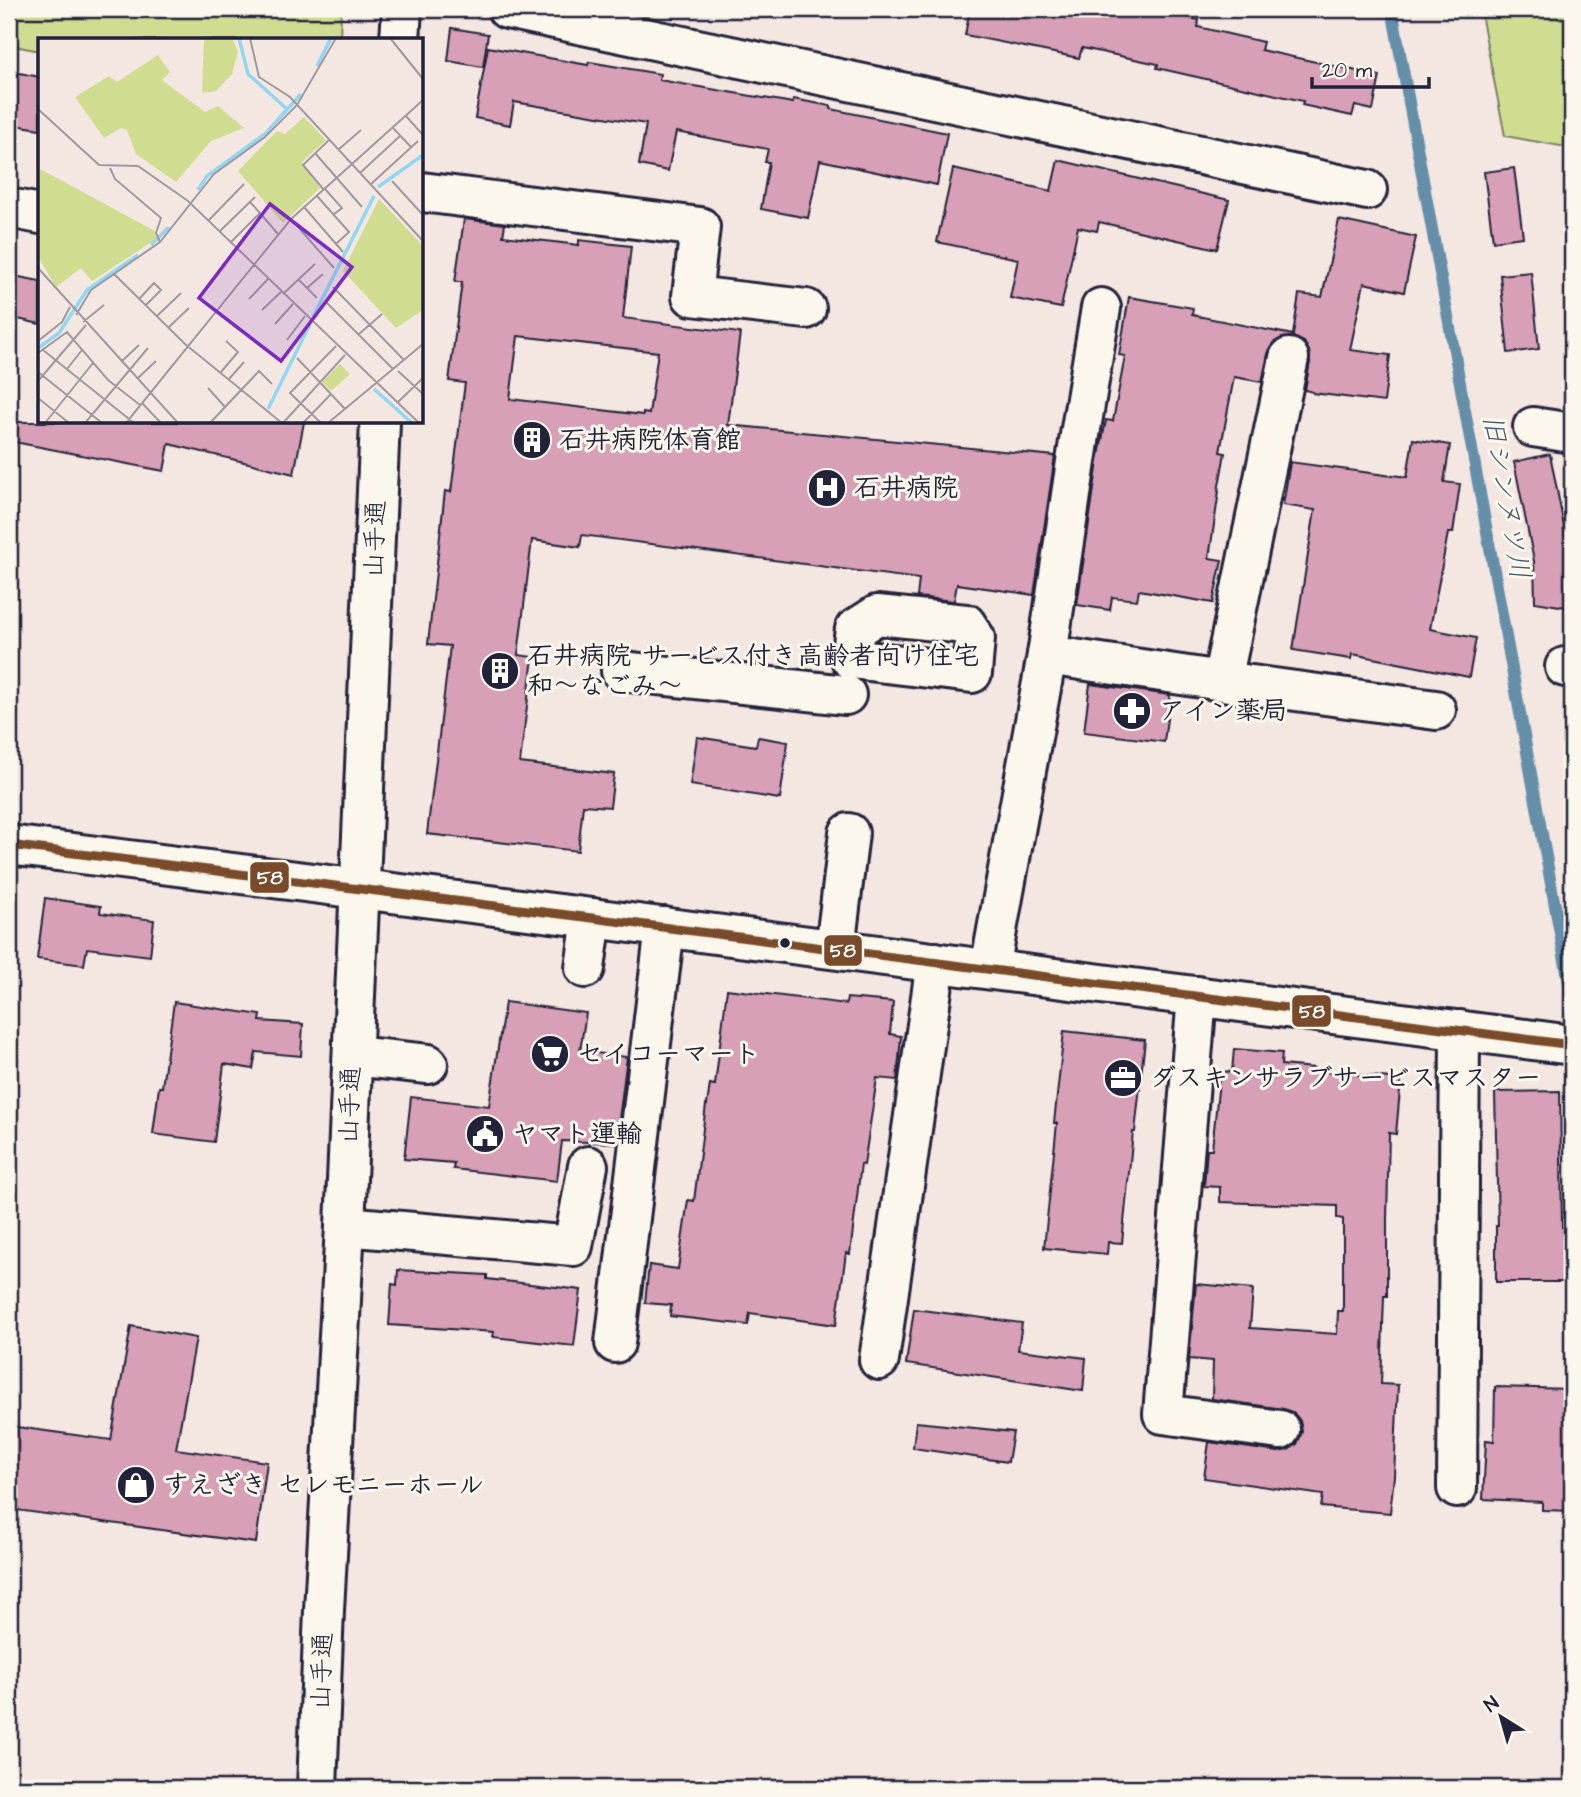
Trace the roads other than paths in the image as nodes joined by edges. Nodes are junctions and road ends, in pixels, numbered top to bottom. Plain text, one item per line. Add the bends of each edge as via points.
1 (402, 9) edge
2 (507, 9) edge
3 (400, 38) edge
4 (1367, 190) dead end
5 (424, 192) edge
6 (9, 208) edge
7 (38, 215) edge
8 (1101, 308) dead end
9 (806, 309) dead end
10 (1289, 358) dead end
11 (380, 424) edge
12 (1533, 427) dead end
13 (1572, 433) edge
14 (1047, 655) junction
15 (621, 671) dead end
16 (972, 673) dead end
17 (1222, 681) junction
18 (1436, 710) dead end
19 (849, 833) dead end
20 (9, 845) edge
21 (360, 889) junction
22 (592, 918) junction
23 (665, 928) junction
24 (835, 949) junction
25 (936, 962) junction
26 (585, 968) dead end
27 (990, 969) junction
28 (1198, 996) junction
29 (1460, 1030) junction
30 (1572, 1045) edge
31 (353, 1056) junction
32 (428, 1064) dead end
33 (587, 1166) dead end
34 (345, 1226) junction
35 (615, 1343) dead end
36 (880, 1360) dead end
37 (1280, 1430) dead end
38 (1457, 1488) dead end
39 (317, 1788) edge

1 - 3 street
2 - 4 street
5 - 9 street via 700,227 692,296
6 - 7 street
8 - 14 street
10 - 17 street
11 - 21 street, 山手通
12 - 13 street
14 - 17 street
14 - 27 street
15 - 16 street via 848,677 855,629 877,615 966,624 975,638
17 - 18 street
19 - 24 street
20 - 21 street
21 - 22 street
21 - 31 street, 山手通
22 - 23 street
22 - 26 street
23 - 24 street
23 - 35 street
24 - 25 street
25 - 27 street
25 - 36 street
27 - 28 street
28 - 29 street
28 - 37 street via 1163,1413
29 - 30 street
29 - 38 street
31 - 32 street
31 - 34 street, 山手通
33 - 34 street via 573,1246
34 - 39 street, 山手通

